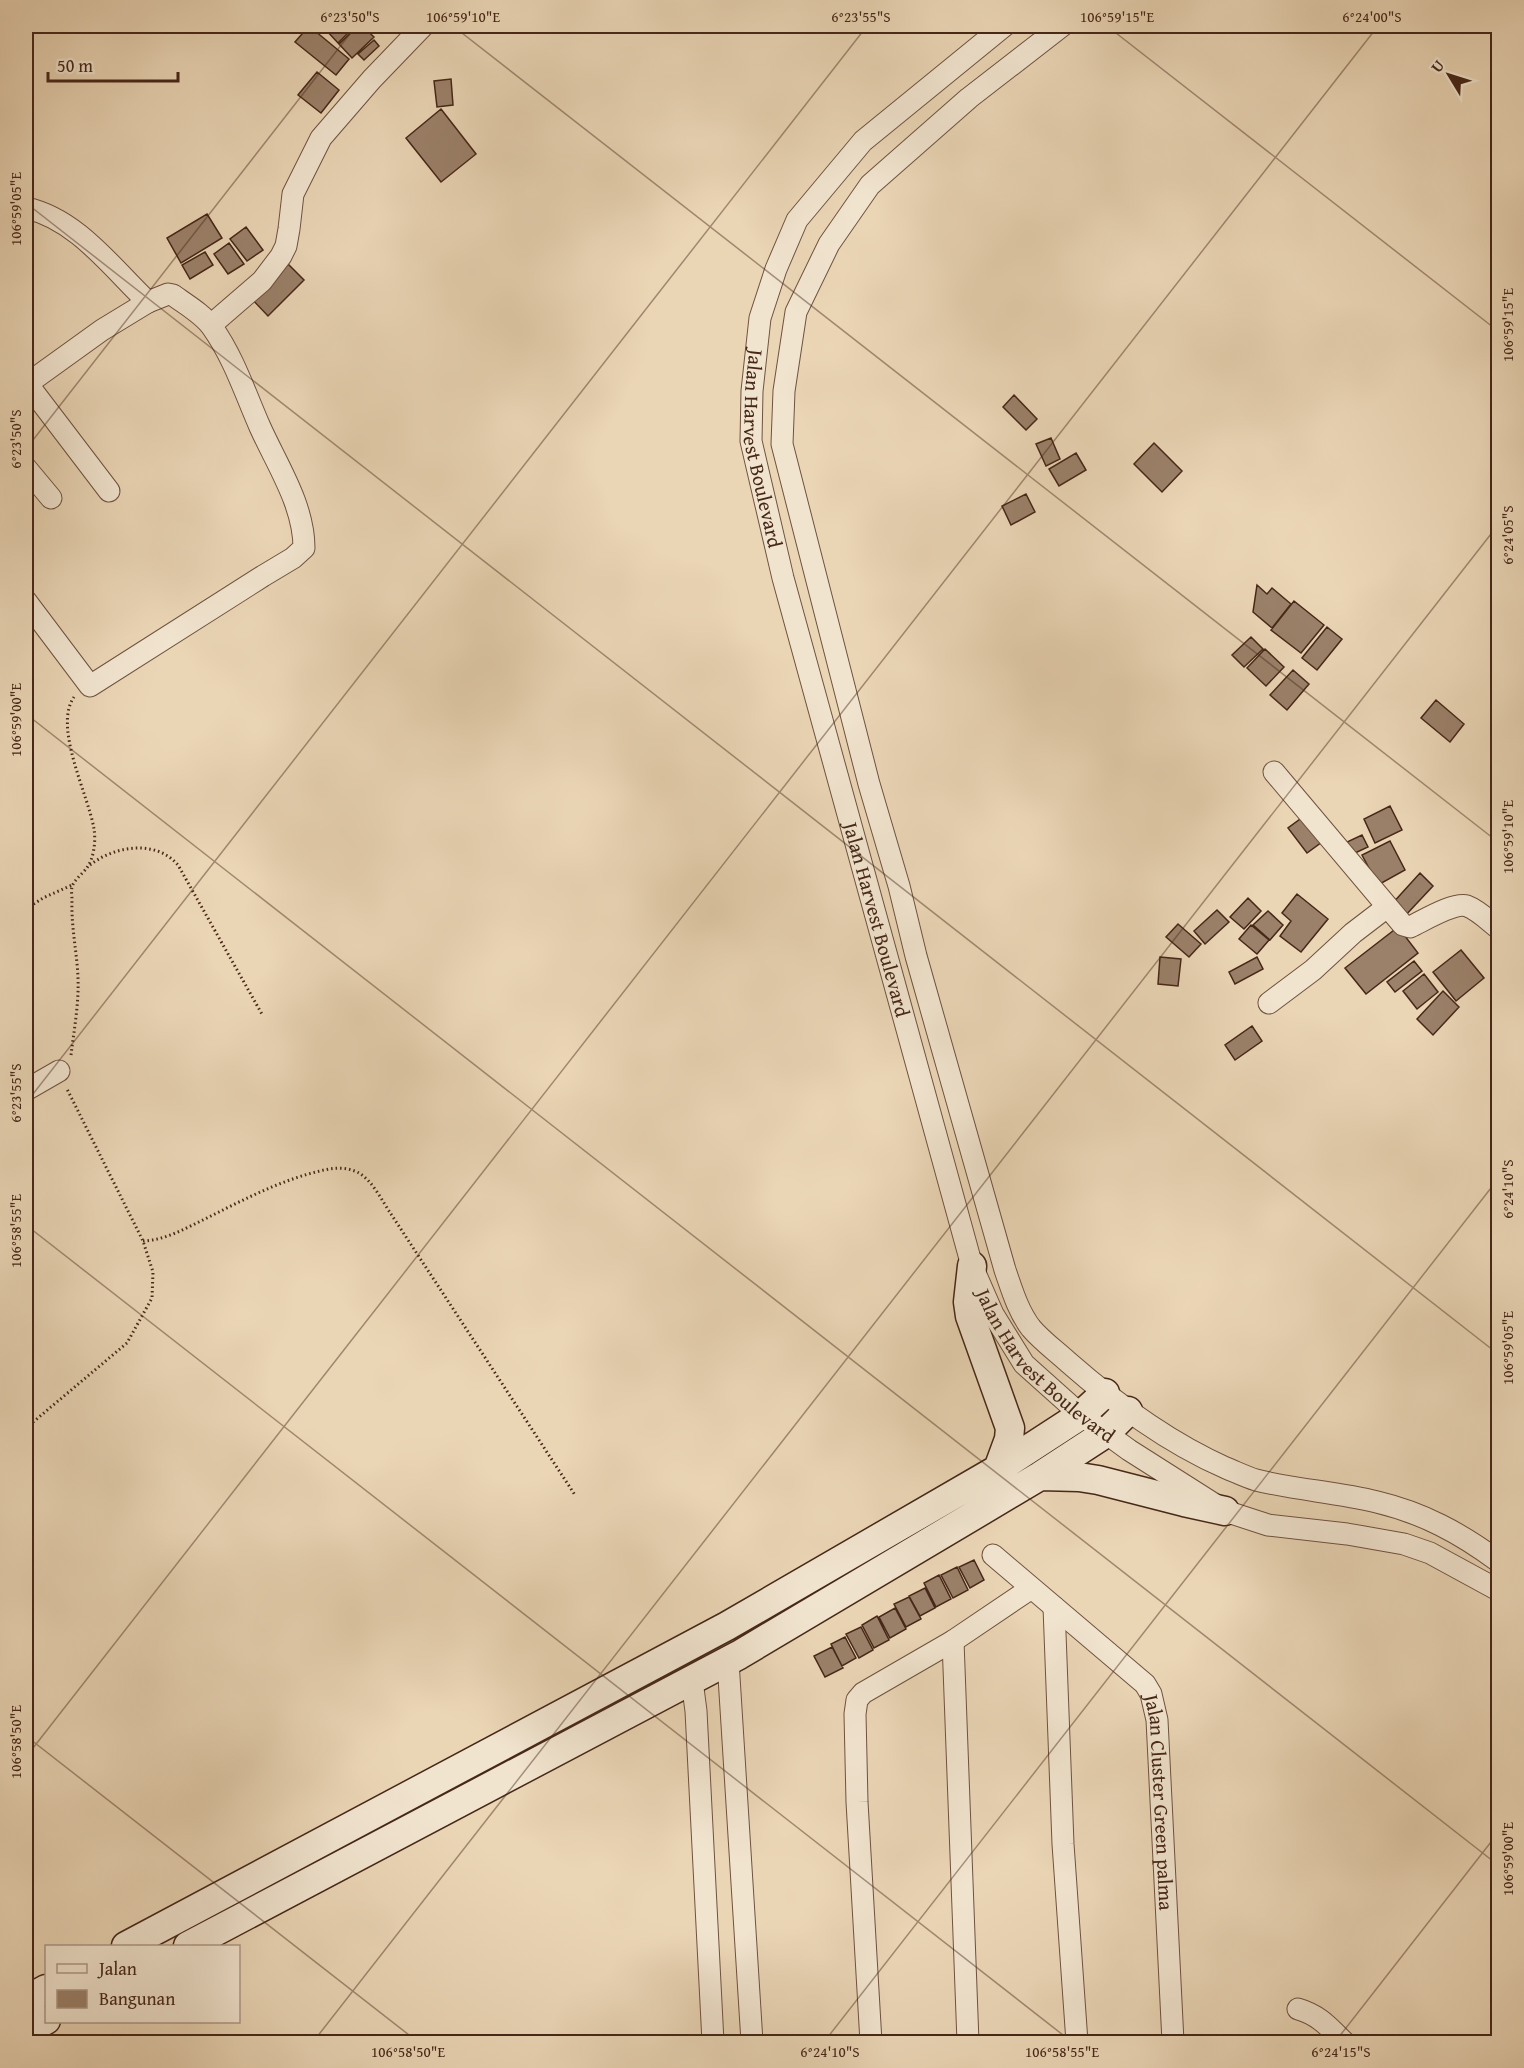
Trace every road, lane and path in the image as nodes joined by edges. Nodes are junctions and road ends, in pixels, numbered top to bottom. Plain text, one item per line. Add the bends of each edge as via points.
1 (423, 26) edge
2 (1004, 26) edge
3 (1062, 26) edge
4 (26, 208) edge
5 (148, 302) junction
6 (211, 325) junction
7 (26, 383) edge
8 (26, 468) edge
9 (110, 491) dead end
10 (51, 498) dead end
11 (26, 601) edge
12 (90, 686) junction
13 (1274, 772) dead end
14 (88, 866) junction
15 (72, 885) junction
16 (899, 886) junction
17 (870, 895) junction
18 (1387, 908) junction
19 (26, 909) edge
20 (1498, 927) edge
21 (1269, 1003) dead end
22 (263, 1016) dead end
23 (59, 1071) junction
24 (26, 1090) edge
25 (143, 1241) junction
26 (972, 1266) junction
27 (1105, 1393) junction
28 (1128, 1411) junction
29 (1081, 1415) junction
30 (26, 1428) edge
31 (1106, 1433) junction
32 (998, 1469) junction
33 (1040, 1476) junction
34 (575, 1495) dead end
35 (1225, 1511) junction
36 (993, 1556) dead end
37 (1498, 1561) edge
38 (1030, 1589) junction
39 (1498, 1590) edge
40 (1054, 1607) junction
41 (953, 1641) junction
42 (728, 1661) junction
43 (692, 1681) junction
44 (130, 1945) edge
45 (192, 1945) edge
46 (45, 1990) edge
47 (26, 2000) edge
48 (1298, 2009) dead end
49 (45, 2021) edge
50 (26, 2031) edge
51 (713, 2043) edge
52 (752, 2043) edge
53 (871, 2043) edge
54 (968, 2043) edge
55 (1077, 2043) edge
56 (1173, 2043) edge
57 (1344, 2043) edge

1 - 6 street via 321,138 293,194 286,246 262,281
2 - 17 street, Jalan Harvest Boulevard via 863,141 797,220 760,318 752,391 752,441 783,578
3 - 16 street, Jalan Harvest Boulevard via 969,98 870,185 829,244 796,312 784,391 782,444 868,784
4 - 5 street via 56,220 81,237
5 - 6 street via 172,295
5 - 7 street
6 - 12 street via 244,385 290,488 303,530 304,548
7 - 9 street
8 - 10 street
11 - 12 street
12 - 14 path via 72,698 67,722 94,832
13 - 18 street
14 - 15 path
14 - 22 path via 101,856 118,851 160,850 170,856
15 - 19 path
15 - 23 path via 77,1005 71,1057
16 - 17 street
16 - 27 street, Jalan Harvest Boulevard via 1005,1270 1020,1309 1043,1340
17 - 26 street, Jalan Harvest Boulevard
18 - 20 street via 1408,927 1462,906
18 - 21 street
23 - 24 street
23 - 25 path
25 - 30 path via 153,1272 152,1298 139,1324 127,1343
25 - 34 path via 164,1238 262,1190 301,1176 336,1168 358,1173 391,1214
26 - 29 street, Jalan Harvest Boulevard via 993,1314 1024,1364
26 - 32 street via 970,1316 1010,1428
27 - 28 street, Jalan Harvest Boulevard
27 - 29 street
28 - 31 street
28 - 37 street, Jalan Harvest Boulevard via 1184,1448 1253,1479 1400,1508 1446,1526
29 - 31 street, Jalan Harvest Boulevard
29 - 32 street
31 - 33 street
31 - 35 street, Jalan Harvest Boulevard
32 - 44 street via 727,1626
33 - 35 street via 1098,1480
33 - 42 street
35 - 39 street, Jalan Harvest Boulevard via 1268,1525 1404,1544 1430,1553
36 - 38 street, Jalan Cluster Green palma
38 - 40 street, Jalan Cluster Green palma
38 - 41 street
40 - 55 street via 1063,1844
40 - 56 street, Jalan Cluster Green palma via 1152,1694 1157,1720
41 - 53 street via 863,1693 855,1714
41 - 54 street
42 - 43 street
42 - 52 street
43 - 45 street
43 - 51 street
46 - 47 street
48 - 57 street via 1325,2022
49 - 50 street

